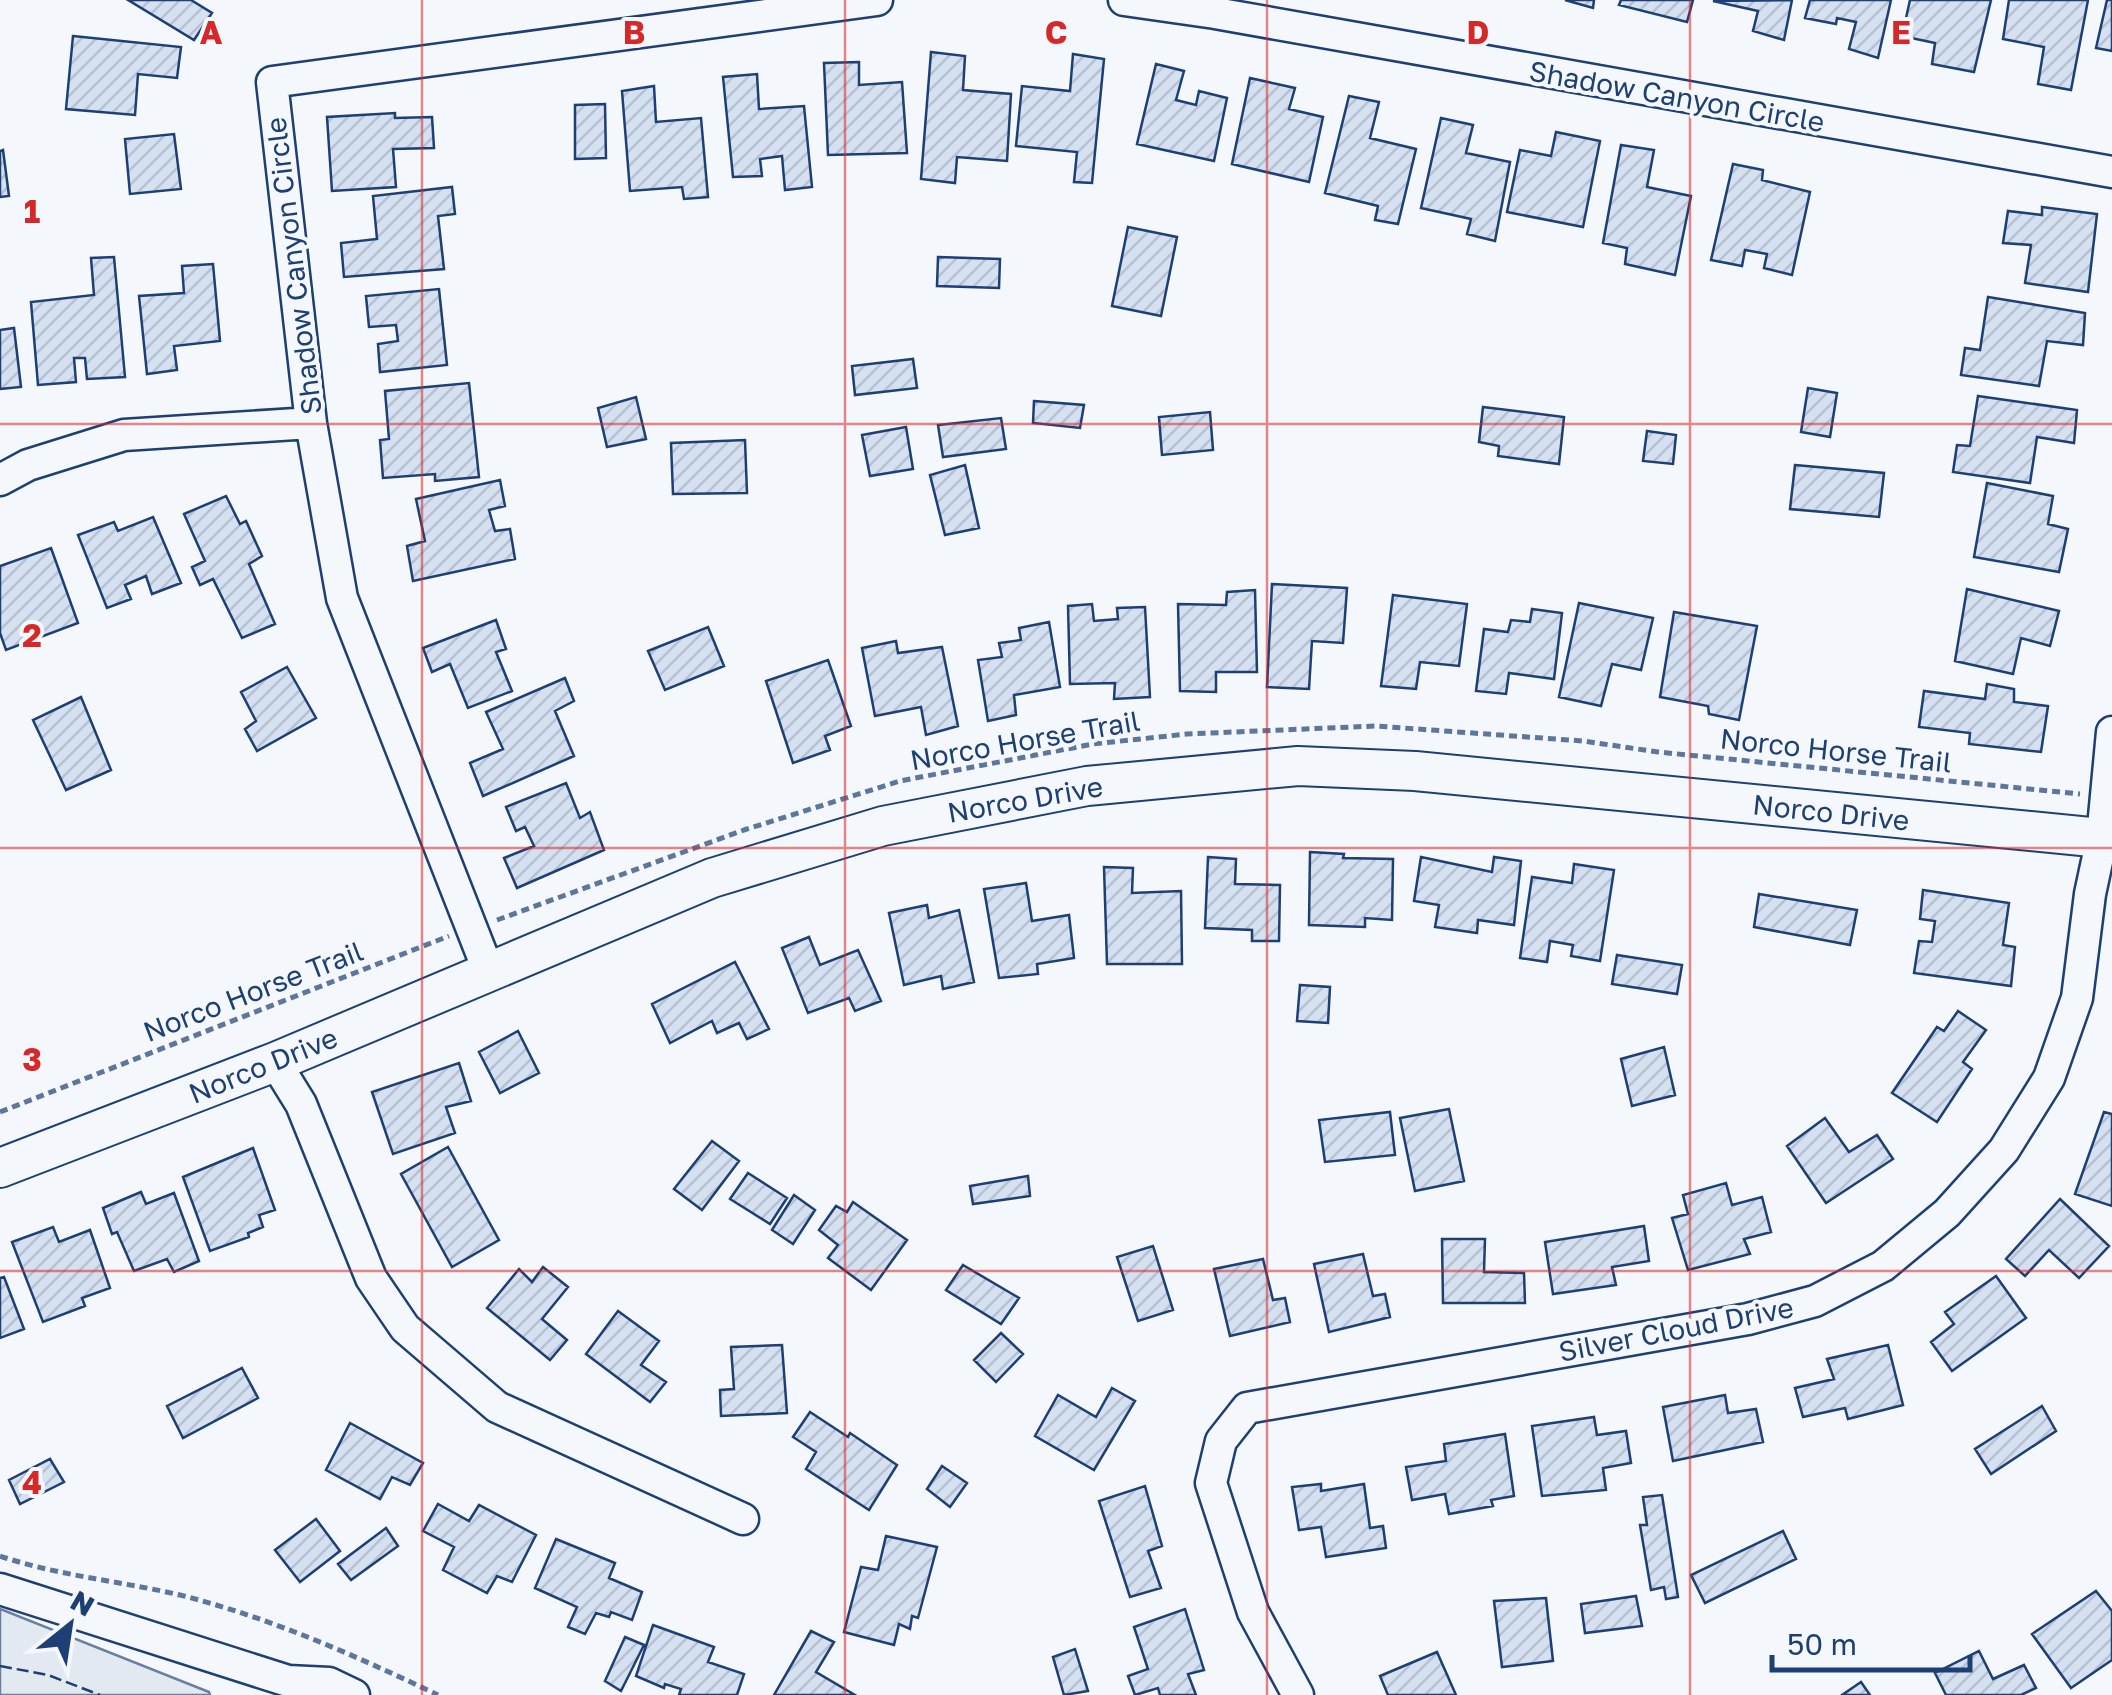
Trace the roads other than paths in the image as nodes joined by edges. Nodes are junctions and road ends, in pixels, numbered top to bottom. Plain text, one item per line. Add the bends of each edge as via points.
1 (877, 0) edge
2 (1124, 0) edge
3 (2112, 172) edge
4 (310, 423) junction
5 (0, 480) edge
6 (2112, 732) edge
7 (2107, 839) edge
8 (488, 970) junction
9 (275, 1062) junction
10 (0, 1168) edge
11 (743, 1519) dead end
12 (0, 1589) edge
13 (288, 1690) edge
14 (354, 1695) edge
15 (1298, 1695) edge

1 - 4 street, Shadow Canyon Circle via 272,82
2 - 3 street, Shadow Canyon Circle
4 - 5 street via 124,435
4 - 8 street, Shadow Canyon Circle via 342,598
6 - 7 street
7 - 8 main road, Norco Drive via 1434,773 1298,766 1087,786 883,826 712,878
7 - 15 street, Silver Cloud Drive via 2090,894 2077,998 2049,1078 2004,1150 1884,1266 1815,1301 1748,1319 1246,1408 1221,1441 1212,1483 1254,1612
8 - 9 main road, Norco Drive
9 - 10 main road, Norco Drive
9 - 11 street via 301,1104 371,1278 405,1328 497,1407
12 - 13 street
13 - 14 street via 329,1683

